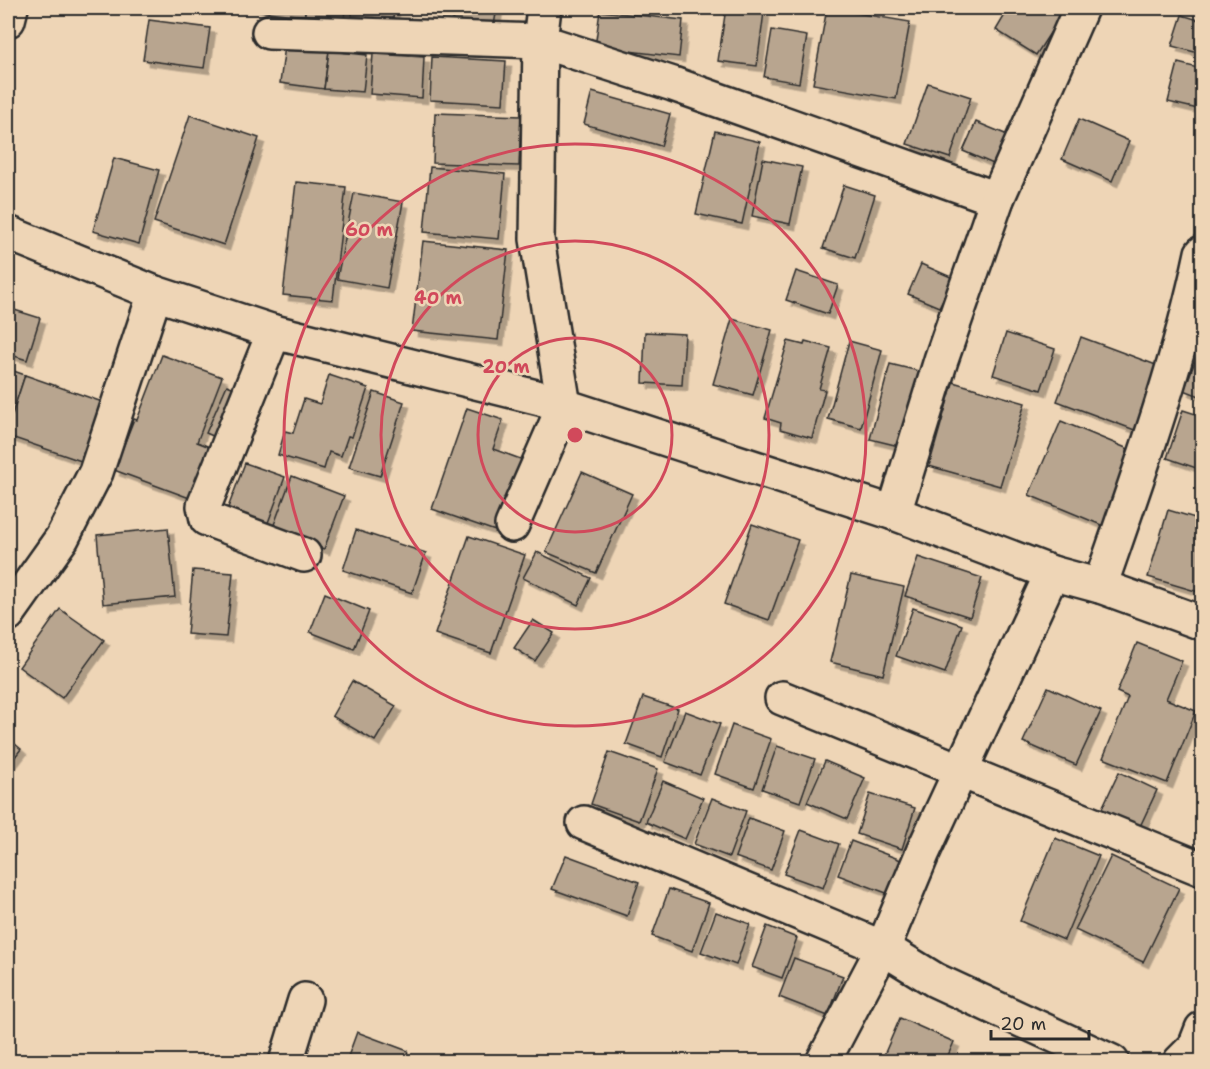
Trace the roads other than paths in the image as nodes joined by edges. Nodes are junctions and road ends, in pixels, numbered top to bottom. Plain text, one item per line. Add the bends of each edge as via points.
1 (11, 8) edge
2 (544, 8) edge
3 (1081, 8) edge
4 (8, 20) edge
5 (269, 32) dead end
6 (540, 41) junction
7 (997, 199) junction
8 (8, 233) edge
9 (1203, 253) edge
10 (155, 293) junction
11 (274, 332) junction
12 (564, 406) junction
13 (894, 513) junction
14 (512, 525) dead end
15 (304, 555) dead end
16 (1052, 573) junction
17 (1100, 586) junction
18 (8, 614) edge
19 (1203, 623) edge
20 (782, 698) dead end
21 (962, 769) junction
22 (584, 823) dead end
23 (1203, 869) edge
24 (883, 948) junction
25 (305, 1000) dead end
26 (1203, 1029) edge
27 (286, 1062) edge
28 (823, 1062) edge
29 (1112, 1062) edge
30 (1180, 1062) edge

1 - 4 street
2 - 6 street
3 - 7 street
5 - 6 street
6 - 7 street
6 - 12 street via 537,239
7 - 13 street via 941,360
8 - 10 street
9 - 17 street via 1165,397
10 - 11 street
10 - 18 street via 96,472 62,538
11 - 12 street
11 - 15 street via 204,513 207,519
12 - 13 street
12 - 14 street
13 - 16 street
16 - 17 street
16 - 21 street
17 - 19 street
20 - 21 street
21 - 23 street
21 - 24 street
22 - 24 street
24 - 28 street
24 - 29 street via 935,980
25 - 27 street
26 - 30 street via 1196,1047

